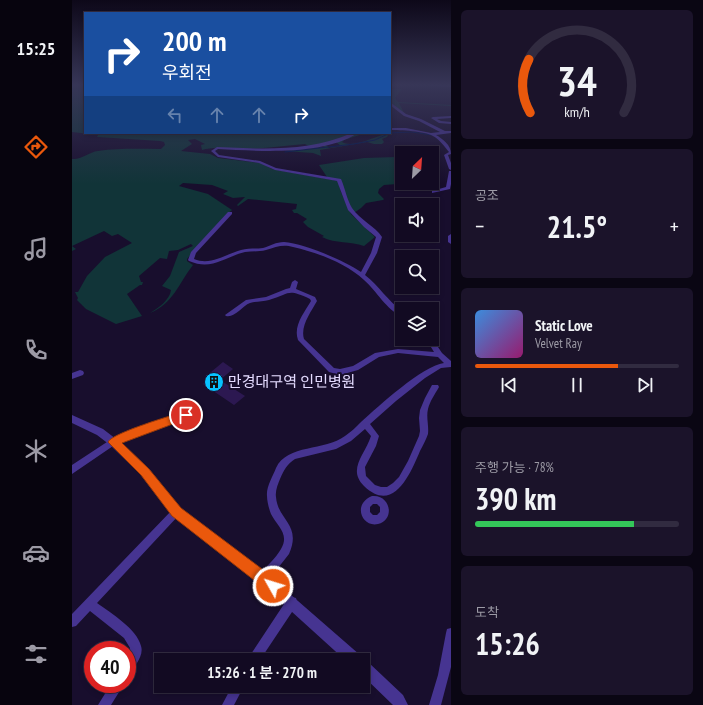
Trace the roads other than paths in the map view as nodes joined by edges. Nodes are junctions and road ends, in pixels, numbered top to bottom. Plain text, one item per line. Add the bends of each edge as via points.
1 (413, 118) edge
2 (433, 118) joint
3 (418, 120) junction
4 (451, 123) edge
5 (391, 129) edge
6 (443, 132) junction
7 (451, 132) edge
8 (353, 134) edge
9 (433, 134) junction
10 (451, 152) edge
11 (451, 169) edge
12 (451, 172) edge
13 (434, 192) dead end
14 (230, 213) dead end
15 (451, 236) edge
16 (451, 242) edge
17 (362, 276) junction
18 (295, 282) dead end
19 (293, 290) junction
20 (395, 309) edge
21 (228, 315) dead end
22 (434, 346) edge
23 (440, 355) junction
24 (450, 364) edge
25 (80, 373) dead end
26 (72, 376) edge
27 (435, 387) dead end
28 (186, 415) dead end
29 (72, 419) edge
30 (364, 424) junction
31 (113, 442) junction
32 (72, 470) edge
33 (379, 490) junction
34 (376, 501) dead end
35 (176, 512) junction
36 (263, 578) junction
37 (292, 602) junction
38 (90, 604) junction
39 (72, 622) edge
40 (451, 633) edge
41 (132, 641) edge
42 (258, 653) edge
43 (347, 653) edge
44 (370, 674) edge
45 (112, 693) edge
46 (234, 693) edge
47 (104, 705) edge
48 (228, 705) edge
49 (401, 705) edge
50 (435, 705) edge

1 - 3 street
2 - 3 street
2 - 4 street
3 - 6 street
5 - 9 street
6 - 7 street
6 - 9 street
8 - 17 street via 333,142 301,149 281,151 217,148 213,151 218,156 339,180 350,210 379,237 373,257
9 - 10 street
10 - 11 street via 446,155
12 - 13 street via 448,188
14 - 17 street via 193,253 191,260 208,263 243,251 286,244 331,257
15 - 16 street
17 - 20 street
18 - 19 street
19 - 21 street via 248,302
19 - 23 street via 313,298 314,302 302,325 299,334 301,340 332,370 340,372 355,368 377,355 390,352
22 - 23 street
23 - 24 street
24 - 30 street via 439,366 422,376
25 - 26 street
27 - 33 street via 424,411 424,431 412,462 397,486 390,491
28 - 31 street
29 - 31 street via 100,432
30 - 33 street via 374,436 372,446 361,467 362,478
30 - 36 street via 348,440 333,447 293,456 281,467 271,496 275,512 287,529 289,537 286,551
31 - 32 street
31 - 35 street via 145,472
33 - 34 street
35 - 36 street
35 - 38 street
36 - 37 street
37 - 42 street
37 - 43 street
38 - 39 street
38 - 41 street via 128,634
40 - 50 street via 444,675
44 - 49 street
45 - 47 street
46 - 48 street

